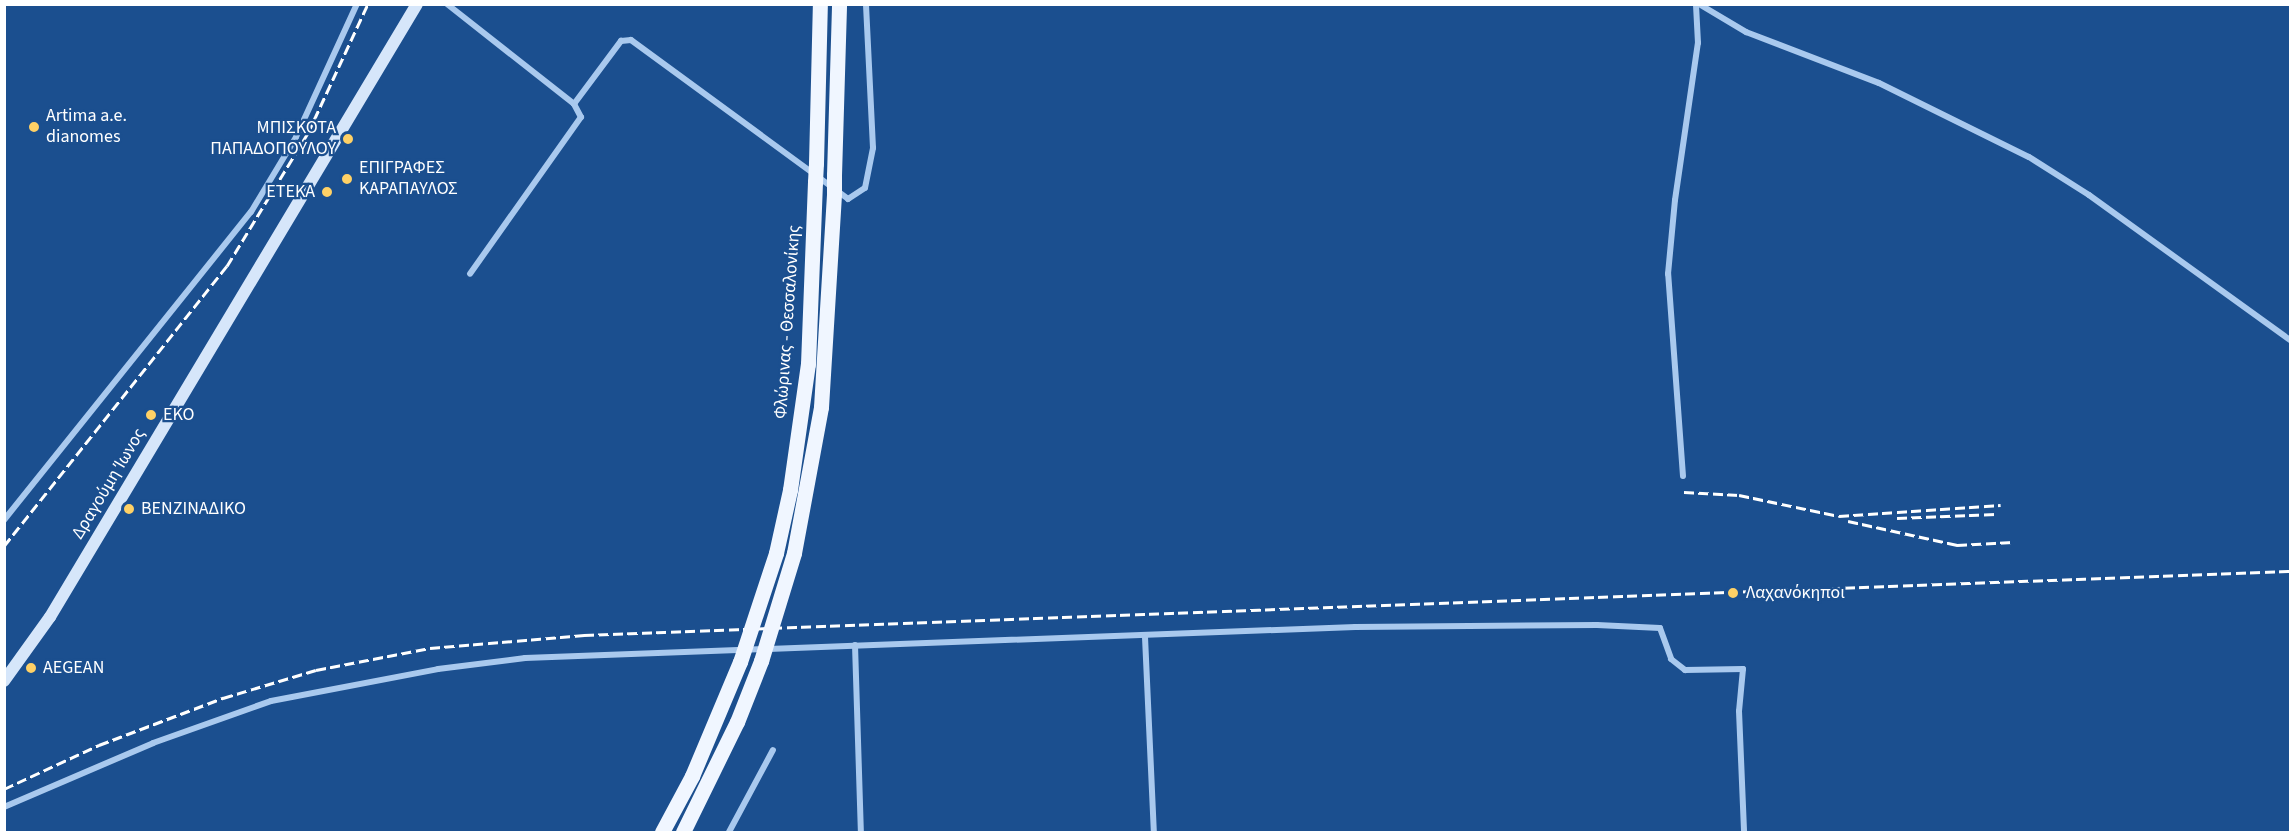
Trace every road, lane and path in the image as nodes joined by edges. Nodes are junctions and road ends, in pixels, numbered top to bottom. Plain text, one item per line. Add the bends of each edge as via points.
1 (357, 4) edge
2 (417, 4) edge
3 (447, 4) edge
4 (820, 4) edge
5 (839, 4) edge
6 (866, 4) edge
7 (1698, 4) edge
8 (574, 104) junction
9 (470, 274) dead end
10 (2290, 340) edge
11 (1683, 476) dead end
12 (4, 520) edge
13 (1145, 638) junction
14 (855, 645) junction
15 (4, 681) edge
16 (773, 750) dead end
17 (4, 807) edge
18 (663, 832) edge
19 (683, 832) edge
20 (729, 832) edge
21 (861, 832) edge
22 (1154, 832) edge
23 (1744, 832) edge

1 - 12 street via 296,137 251,213
2 - 15 main road, Δραγούμη Ίωνος via 50,617
3 - 8 street
4 - 18 main road, Φλώρινας - Θεσσαλονίκης, bridge via 808,364 795,459 776,553 740,662 692,777
5 - 19 main road, bridge via 823,391 794,554 761,661 724,751
6 - 8 street via 873,148 865,188 848,199 631,40 621,41
7 - 10 street via 1746,32 1879,83 2029,157 2099,202
7 - 11 street via 1698,43 1673,212 1668,274
8 - 9 street via 580,112 579,121
13 - 14 street
13 - 22 street
13 - 23 street via 1355,627 1660,628 1678,667 1743,671 1739,703
14 - 17 street via 525,658 354,685 271,701 92,767
14 - 21 street
16 - 20 street

